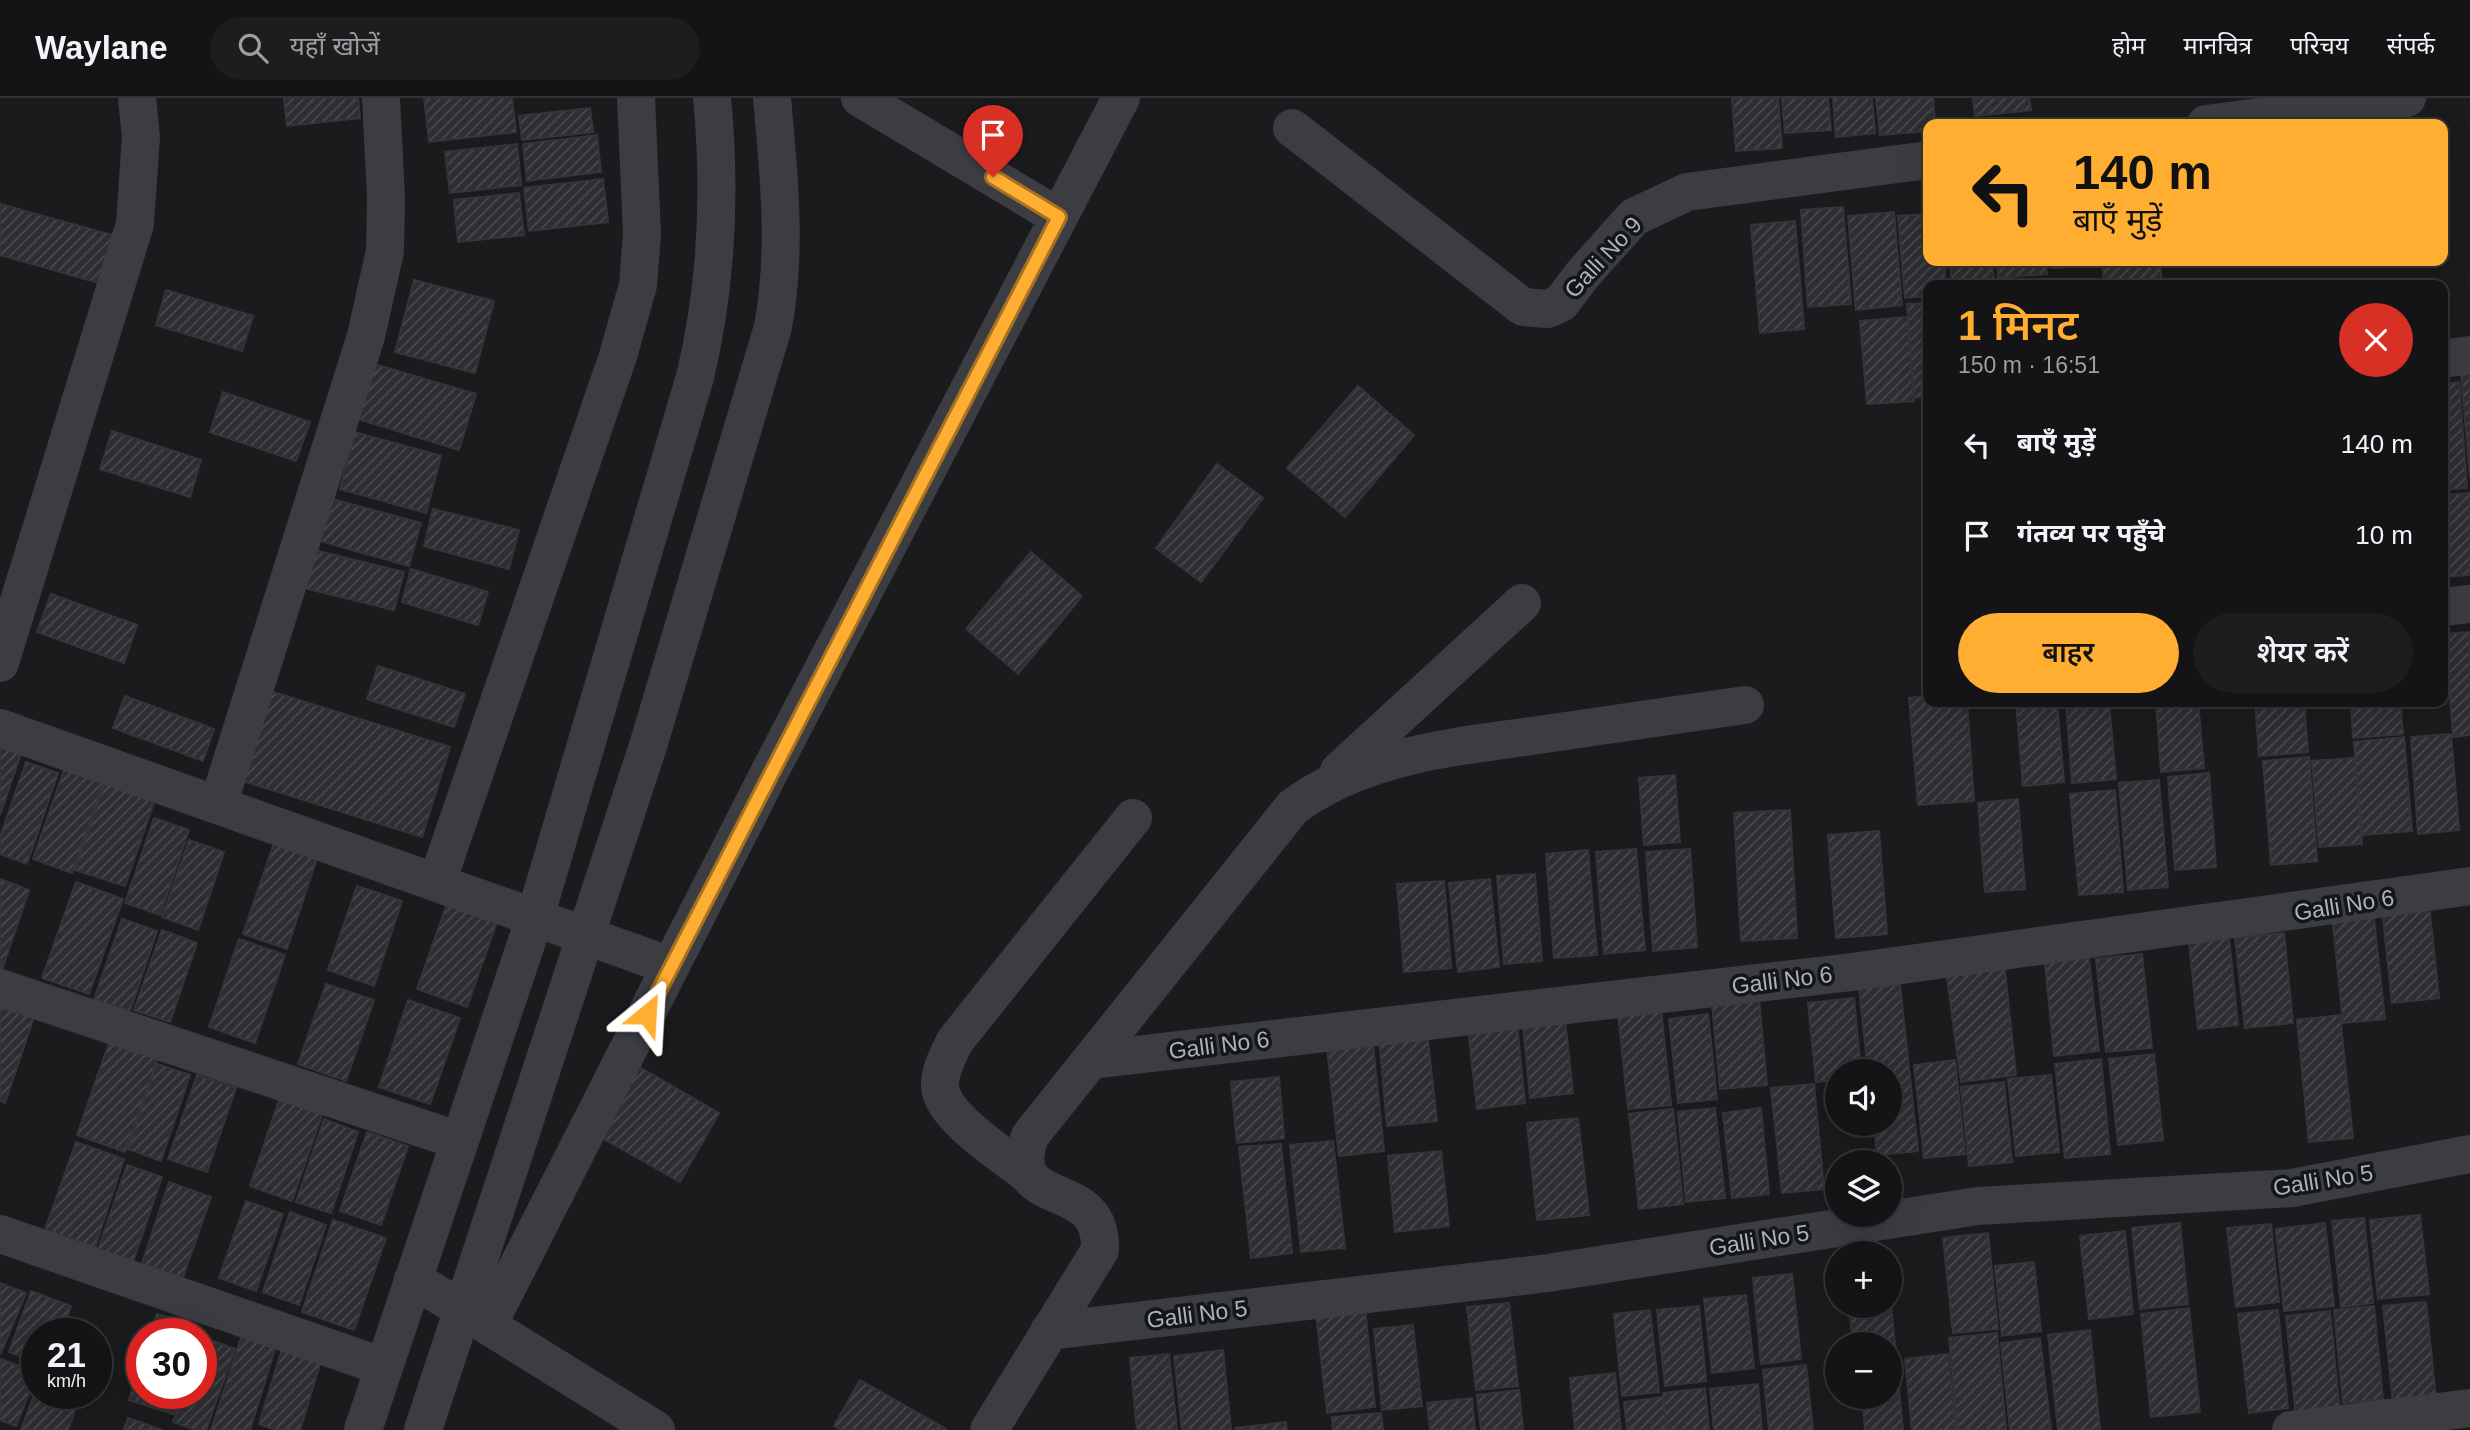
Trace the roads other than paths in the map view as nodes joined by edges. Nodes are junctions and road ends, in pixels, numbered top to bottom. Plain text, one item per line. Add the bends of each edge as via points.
1 (137, 98) edge
2 (381, 98) edge
3 (636, 98) edge
4 (712, 98) edge
5 (772, 98) edge
6 (860, 98) edge
7 (1121, 98) edge
8 (2407, 98) edge
9 (2245, 119) edge
10 (1292, 128) dead end
11 (1923, 161) edge
12 (1059, 217) junction
13 (2470, 355) edge
14 (2448, 358) edge
15 (1522, 603) dead end
16 (2470, 604) edge
17 (2448, 606) edge
18 (0, 663) edge
19 (1745, 705) dead end
20 (0, 728) edge
21 (1322, 786) junction
22 (218, 805) junction
23 (1133, 818) dead end
24 (438, 882) junction
25 (2470, 886) edge
26 (535, 917) junction
27 (587, 936) junction
28 (671, 966) junction
29 (0, 988) edge
30 (1092, 1060) junction
31 (460, 1141) junction
32 (2470, 1154) edge
33 (1027, 1174) junction
34 (0, 1234) edge
35 (413, 1279) junction
36 (476, 1316) junction
37 (1049, 1331) junction
38 (384, 1367) junction
39 (2470, 1409) edge
40 (430, 1429) edge
41 (363, 1430) edge
42 (656, 1430) edge
43 (989, 1430) edge
44 (2291, 1430) edge

1 - 18 street via 141,137 135,224
2 - 22 street via 385,251 366,336
3 - 24 street via 642,234 638,285 618,356
4 - 26 street via 716,209 713,289 705,334
5 - 27 street via 782,235 773,327
6 - 12 street
7 - 12 street
8 - 9 street
10 - 11 street, Galli No 9 via 1523,307 1540,310 1561,303 1634,217 1686,192
12 - 28 street
13 - 14 street
15 - 21 street
16 - 17 street
19 - 21 street via 1446,749 1373,765
20 - 22 street
21 - 30 street via 1293,807
22 - 24 street
23 - 33 street via 955,1041 944,1062 940,1086 949,1111
24 - 26 street
25 - 30 street, Galli No 6 via 1852,972
26 - 27 street
26 - 31 street
27 - 28 street
27 - 36 street
28 - 36 street
29 - 31 street
30 - 33 street via 1030,1136 1025,1151
31 - 35 street
32 - 37 street, Galli No 5 via 2292,1188 1978,1206 1548,1273
33 - 37 street via 1038,1186 1082,1204 1101,1232 1095,1264
34 - 38 street
35 - 36 street
35 - 38 street
36 - 40 street
36 - 42 street
37 - 43 street
38 - 41 street
39 - 44 street

